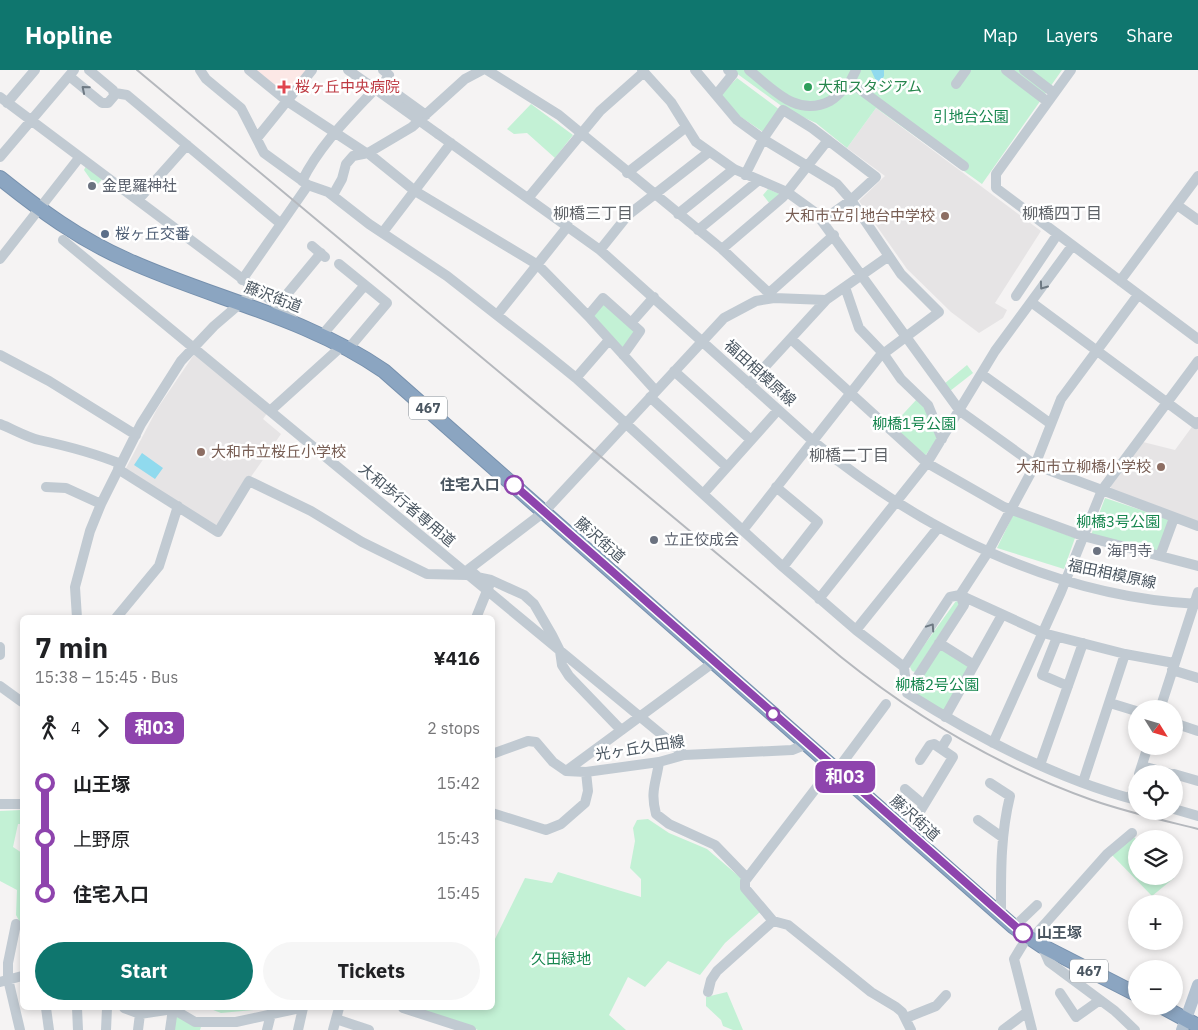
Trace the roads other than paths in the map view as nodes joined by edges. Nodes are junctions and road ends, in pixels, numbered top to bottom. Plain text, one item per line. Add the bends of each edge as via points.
1 (35, 70) edge
2 (89, 70) edge
3 (249, 70) edge
4 (312, 70) edge
5 (383, 70) edge
6 (482, 70) edge
7 (487, 70) edge
8 (695, 70) edge
9 (728, 70) edge
10 (749, 70) edge
11 (856, 70) edge
12 (966, 70) edge
13 (1006, 70) edge
14 (1024, 70) edge
15 (1071, 70) edge
16 (202, 71) edge
17 (643, 71) edge
18 (355, 72) edge
19 (71, 73) edge
20 (850, 82) junction
21 (956, 84) dead end
22 (377, 90) junction
23 (115, 92) junction
24 (1054, 93) junction
25 (716, 95) junction
26 (3, 100) edge
27 (287, 101) junction
28 (1048, 102) junction
29 (426, 115) junction
30 (30, 121) junction
31 (685, 128) junction
32 (334, 133) junction
33 (582, 134) junction
34 (257, 138) junction
35 (763, 139) junction
36 (828, 140) junction
37 (452, 143) junction
38 (187, 145) junction
39 (709, 152) junction
40 (367, 153) junction
41 (0, 157) edge
42 (79, 158) junction
43 (809, 165) junction
44 (964, 166) dead end
45 (734, 169) junction
46 (627, 172) junction
47 (745, 175) junction
48 (1198, 176) edge
49 (0, 178) edge
50 (759, 180) junction
51 (305, 183) junction
52 (415, 191) junction
53 (788, 192) junction
54 (654, 194) junction
55 (334, 195) junction
56 (528, 197) junction
57 (138, 200) junction
58 (851, 200) junction
59 (1177, 204) junction
60 (38, 209) junction
61 (678, 214) junction
62 (823, 220) junction
63 (1198, 220) edge
64 (281, 224) junction
65 (568, 226) junction
66 (698, 230) junction
67 (382, 232) junction
68 (834, 235) junction
69 (1057, 235) junction
70 (63, 240) dead end
71 (312, 246) dead end
72 (1072, 246) junction
73 (722, 249) junction
74 (600, 250) junction
75 (889, 256) junction
76 (0, 259) edge
77 (339, 264) dead end
78 (538, 265) junction
79 (863, 275) junction
80 (242, 280) junction
81 (1120, 281) junction
82 (365, 285) junction
83 (845, 288) junction
84 (256, 290) junction
85 (1138, 295) junction
86 (654, 296) junction
87 (771, 296) junction
88 (1016, 296) dead end
89 (826, 300) junction
90 (1031, 302) junction
91 (242, 303) junction
92 (278, 306) junction
93 (497, 315) junction
94 (588, 316) junction
95 (631, 323) junction
96 (297, 324) junction
97 (323, 334) junction
98 (907, 337) junction
99 (791, 339) junction
100 (1198, 339) edge
101 (609, 340) junction
102 (702, 341) junction
103 (346, 346) junction
104 (192, 348) junction
105 (1097, 351) junction
106 (883, 353) junction
107 (622, 354) junction
108 (0, 355) edge
109 (1198, 361) edge
110 (674, 371) junction
111 (983, 375) junction
112 (576, 378) junction
113 (749, 384) junction
114 (653, 394) junction
115 (851, 394) junction
116 (1167, 402) junction
117 (778, 410) junction
118 (270, 411) junction
119 (960, 411) junction
120 (1198, 422) edge
121 (0, 424) edge
122 (625, 424) junction
123 (1051, 424) junction
124 (136, 435) junction
125 (942, 439) junction
126 (751, 440) junction
127 (813, 441) junction
128 (927, 463) junction
129 (1035, 465) junction
130 (120, 466) junction
131 (727, 467) junction
132 (46, 487) dead end
133 (776, 487) junction
134 (1102, 490) junction
135 (703, 494) junction
136 (101, 504) junction
137 (896, 504) junction
138 (178, 506) junction
139 (1010, 510) junction
140 (544, 512) junction
141 (1174, 518) junction
142 (1198, 526) edge
143 (938, 528) junction
144 (743, 530) junction
145 (1083, 536) junction
146 (988, 552) junction
147 (1160, 556) junction
148 (1198, 566) edge
149 (784, 567) junction
150 (467, 575) junction
151 (479, 578) junction
152 (491, 580) junction
153 (1066, 580) junction
154 (487, 591) junction
155 (1198, 592) edge
156 (960, 596) junction
157 (820, 599) junction
158 (1196, 604) edge
159 (77, 615) edge
160 (118, 615) edge
161 (477, 615) edge
162 (1002, 615) junction
163 (856, 630) junction
164 (1043, 633) junction
165 (1057, 637) junction
166 (939, 643) junction
167 (1083, 644) junction
168 (0, 647) edge
169 (560, 651) junction
170 (1125, 654) junction
171 (0, 655) edge
172 (714, 662) junction
173 (974, 665) junction
174 (1173, 666) junction
175 (904, 667) junction
176 (1198, 678) edge
177 (0, 686) edge
178 (1068, 686) junction
179 (907, 693) junction
180 (1163, 700) edge
181 (20, 701) edge
182 (1110, 702) junction
183 (886, 704) dead end
184 (1128, 708) edge
185 (640, 716) junction
186 (945, 717) junction
187 (1183, 726) edge
188 (621, 730) junction
189 (1198, 731) edge
190 (947, 739) dead end
191 (993, 743) junction
192 (806, 744) junction
193 (941, 749) junction
194 (495, 750) edge
195 (684, 755) junction
196 (920, 760) dead end
197 (659, 762) junction
198 (1040, 765) junction
199 (835, 768) junction
200 (566, 771) junction
201 (586, 772) junction
202 (1183, 777) edge
203 (1198, 781) edge
204 (1083, 782) junction
205 (990, 783) dead end
206 (905, 788) dead end
207 (1128, 797) edge
208 (0, 804) edge
209 (20, 804) edge
210 (924, 804) junction
211 (1183, 812) edge
212 (495, 814) edge
213 (1198, 816) edge
214 (978, 820) dead end
215 (907, 833) junction
216 (1128, 836) edge
217 (1002, 837) junction
218 (748, 878) junction
219 (1037, 905) dead end
220 (1001, 916) junction
221 (773, 921) junction
222 (16, 924) dead end
223 (1014, 927) junction
224 (1030, 938) junction
225 (1042, 946) junction
226 (20, 976) edge
227 (4, 980) edge
228 (1198, 985) edge
229 (1128, 990) edge
230 (708, 992) dead end
231 (1060, 993) dead end
232 (946, 995) dead end
233 (1100, 1000) junction
234 (46, 1010) edge
235 (77, 1010) edge
236 (107, 1010) edge
237 (129, 1010) edge
238 (173, 1010) junction
239 (292, 1010) edge
240 (302, 1010) edge
241 (338, 1010) edge
242 (409, 1010) edge
243 (1028, 1012) junction
244 (140, 1014) junction
245 (271, 1014) junction
246 (1174, 1015) edge
247 (906, 1018) junction
248 (336, 1019) junction
249 (1189, 1025) edge
250 (203, 1026) edge
251 (235, 1026) edge
252 (20, 1030) edge
253 (49, 1030) edge
254 (78, 1030) edge
255 (106, 1030) edge
256 (138, 1030) edge
257 (170, 1030) edge
258 (267, 1030) edge
259 (298, 1030) edge
260 (333, 1030) edge
261 (369, 1030) edge
262 (468, 1030) edge
263 (911, 1030) edge
264 (1003, 1030) edge
265 (1032, 1030) edge
266 (1135, 1030) edge

1 - 26 street
2 - 23 street
3 - 27 street
4 - 27 street
5 - 29 street via 389,75 383,84
6 - 29 street via 465,79
7 - 33 street via 535,99
8 - 25 street
9 - 25 street via 733,74
10 - 20 street via 785,99 804,108 831,101
11 - 20 street
12 - 21 street
13 - 28 street
14 - 24 street
15 - 24 street
16 - 34 street via 206,79 241,108
17 - 31 street via 671,102
17 - 33 street via 604,106
18 - 22 street, 福田相模原線
23 -> 19 street via 108,103 102,103
19 - 30 street
20 - 44 street
22 - 32 street
22 - 37 street, 福田相模原線, bridge
23 - 38 street via 127,95
24 - 28 street
25 - 35 street via 737,120
26 - 30 street
27 - 32 street
27 - 34 street
28 - 69 street via 995,179 999,192
29 - 40 street via 412,127
30 - 41 street
30 - 42 street
31 - 39 street
31 - 46 street
32 - 40 street
32 - 51 street via 310,164
33 - 46 street
33 - 56 street
34 - 51 street via 264,153
35 - 36 street via 783,110
35 - 43 street
35 - 47 street
36 - 43 street
36 - 58 street via 876,177
37 - 52 street
37 - 56 street, 福田相模原線
38 - 57 street
38 - 64 street
39 - 45 street
39 - 54 street
40 - 52 street
40 - 55 street via 353,156 346,164
42 - 57 street
42 - 60 street
43 - 53 street
43 - 58 street via 837,184
45 - 47 street
45 - 61 street
46 - 54 street
47 - 50 street
48 - 59 street
49 - 60 highway, 藤沢街道 / 467
50 - 53 street
50 - 66 street
51 - 55 street
51 - 64 street
52 - 67 street
52 - 78 street
53 - 62 street via 809,205
53 - 73 street
54 - 61 street
54 - 74 street via 628,214
55 - 67 street
56 - 65 street, 福田相模原線
57 - 80 street
58 - 62 street
58 - 75 street
59 - 63 street
59 - 81 street
60 - 76 street
60 - 91 highway, 藤沢街道 / 467 via 78,236 127,260
61 - 66 street
62 - 68 street
64 - 80 street
65 - 74 street, 福田相模原線
65 - 78 street
66 - 73 street
67 - 93 street
68 - 79 street
68 - 87 street
69 - 72 street
69 - 88 street
70 - 104 street, 大和歩行者専用道
71 - 92 street via 323,255
72 - 81 street
72 -> 90 street
73 - 87 street
74 - 86 street, 福田相模原線
75 - 79 street
75 - 98 street via 901,274 939,312
77 - 82 street
78 - 93 street
78 - 94 street
79 - 83 street
79 - 98 street
80 - 84 street
81 - 85 street
82 - 97 street
82 - 103 street via 387,303
83 - 89 street
83 - 106 street via 859,328
84 - 91 street
84 - 92 street
85 - 100 street
85 - 105 street
86 - 95 street
86 - 102 street, 福田相模原線
87 - 89 street
87 - 102 street via 731,313
89 - 99 street
90 - 105 street
90 - 111 street via 995,351
91 - 96 highway, 藤沢街道 / 467
91 - 104 street
92 - 96 street
93 - 112 street
94 - 95 street via 603,298
94 - 101 street
95 - 107 street via 640,331
96 - 97 highway, 藤沢街道 / 467
97 - 103 highway, 藤沢街道 / 467
98 - 106 street
98 - 119 street
99 - 113 street
99 - 115 street
101 - 107 street
101 - 112 street
102 - 110 street
102 - 113 street, 福田相模原線
103 - 118 street
103 - 140 highway, 藤沢街道 / 467 via 410,391
104 - 118 street, 大和歩行者専用道
104 - 124 street via 169,378
105 - 116 street
105 - 123 street via 1061,399
106 - 115 street
106 - 125 street via 901,379 928,405
107 - 114 street
108 - 124 street
109 - 116 street
110 - 114 street
110 - 126 street
111 - 119 street
111 - 123 street
112 - 122 street
113 - 117 street, 福田相模原線
114 - 122 street
114 - 131 street
115 - 127 street
115 - 128 street
116 - 120 street via 1196,424
116 - 134 street
117 - 126 street
117 - 127 street, 福田相模原線
118 - 150 street, 大和歩行者専用道
119 - 125 street
119 - 129 street
121 - 130 street via 39,440 86,451
122 - 135 street
122 - 140 street
123 - 129 street
124 - 130 street
125 - 128 street
126 - 131 street
127 - 133 street
127 - 137 street, 福田相模原線
128 - 137 street
128 - 139 street
129 - 134 street
129 - 139 street
130 - 136 street
130 - 138 street
131 - 135 street
132 - 136 street via 66,488
133 - 144 street
133 - 149 street via 818,522
134 - 141 street
134 - 145 street
135 - 144 street
136 - 159 street via 90,531 76,587
137 - 143 street, 福田相模原線
137 - 157 street
138 - 150 street via 218,532 249,481 427,574
138 - 160 street via 159,566
139 - 145 street
139 - 146 street
140 - 151 street via 469,569
140 - 172 highway, 藤沢街道 / 467
141 - 142 street
141 - 147 street
143 - 146 street, 福田相模原線
143 - 163 street
144 - 149 street
145 - 147 street
145 - 153 street
146 - 153 street, 福田相模原線
146 - 156 street
147 - 148 street
149 - 157 street
150 - 151 street
150 - 154 street, 大和歩行者専用道
151 - 152 street
152 - 154 street
152 - 169 street via 512,588 534,604
153 - 158 street, 福田相模原線 via 1133,596
153 - 164 street
154 - 161 street
154 - 169 street, 大和歩行者専用道
155 - 158 street
156 - 162 street
156 - 166 street via 964,605
175 -> 156 street via 950,597
157 - 163 street
158 - 174 street
162 - 164 street
162 - 173 street
163 - 175 street
164 - 165 street
164 - 191 street
165 - 167 street
165 - 178 street via 1042,675
166 - 173 street
166 - 179 street
167 - 170 street
167 - 178 street
168 - 171 street
169 - 185 street, 大和歩行者専用道
169 - 188 street via 562,665 569,676
170 - 174 street
170 - 182 street
172 - 185 street
172 - 192 highway, 藤沢街道 / 467
173 - 186 street
174 - 176 street
174 - 180 street
175 - 179 street
177 - 181 street
178 - 198 street
179 - 186 street
182 - 184 street
182 - 204 street
183 - 199 street
185 - 188 street
185 - 195 street, 大和歩行者専用道
186 - 191 street
187 - 189 street
188 - 200 street
190 - 193 street
191 - 198 street
192 - 195 street, 光ヶ丘久田線 via 792,750
192 - 199 highway, 藤沢街道 / 467
193 - 196 street via 930,745
193 - 210 street via 953,757
194 - 200 street via 528,741 536,742 553,762
195 - 197 street, 光ヶ丘久田線
197 - 201 street, 光ヶ丘久田線
197 - 218 street via 652,788 656,814 669,824 715,845
198 - 204 street
199 - 215 highway, 藤沢街道 / 467
199 - 218 street
200 - 201 street, 光ヶ丘久田線
201 - 212 street via 588,791 584,803 562,824 546,830
202 - 203 street
204 - 207 street
205 - 217 street via 1010,796
206 - 210 street
208 - 209 street
210 - 215 street
211 - 213 street
214 - 217 street
215 - 220 highway, 藤沢街道 / 467
216 - 224 street via 1107,854
217 - 220 street
218 - 221 street via 745,888
219 - 223 street
220 - 223 highway, 藤沢街道 / 467
221 - 230 street via 717,971
221 - 247 street via 788,925 871,992 896,1006
222 - 227 street
223 - 224 highway, 藤沢街道 / 467
224 - 225 highway, 藤沢街道 / 467
224 - 243 street via 1013,961
225 - 229 highway, 藤沢街道 / 467
225 - 233 street via 1049,962
226 - 227 street
227 - 252 street
228 - 249 main road
231 - 233 street via 1076,1017
232 - 247 street via 936,1006
233 - 266 street
234 - 253 street
235 - 254 street
236 - 255 street
237 - 244 street
238 - 244 street
238 - 250 street
238 - 257 street
239 - 245 street
240 - 259 street
241 - 248 street
242 - 262 street
243 - 264 street
243 - 265 street
244 - 256 street
245 - 251 street
245 - 258 street
246 - 249 highway
247 - 263 street
248 - 260 street
248 - 261 street
250 - 251 street

